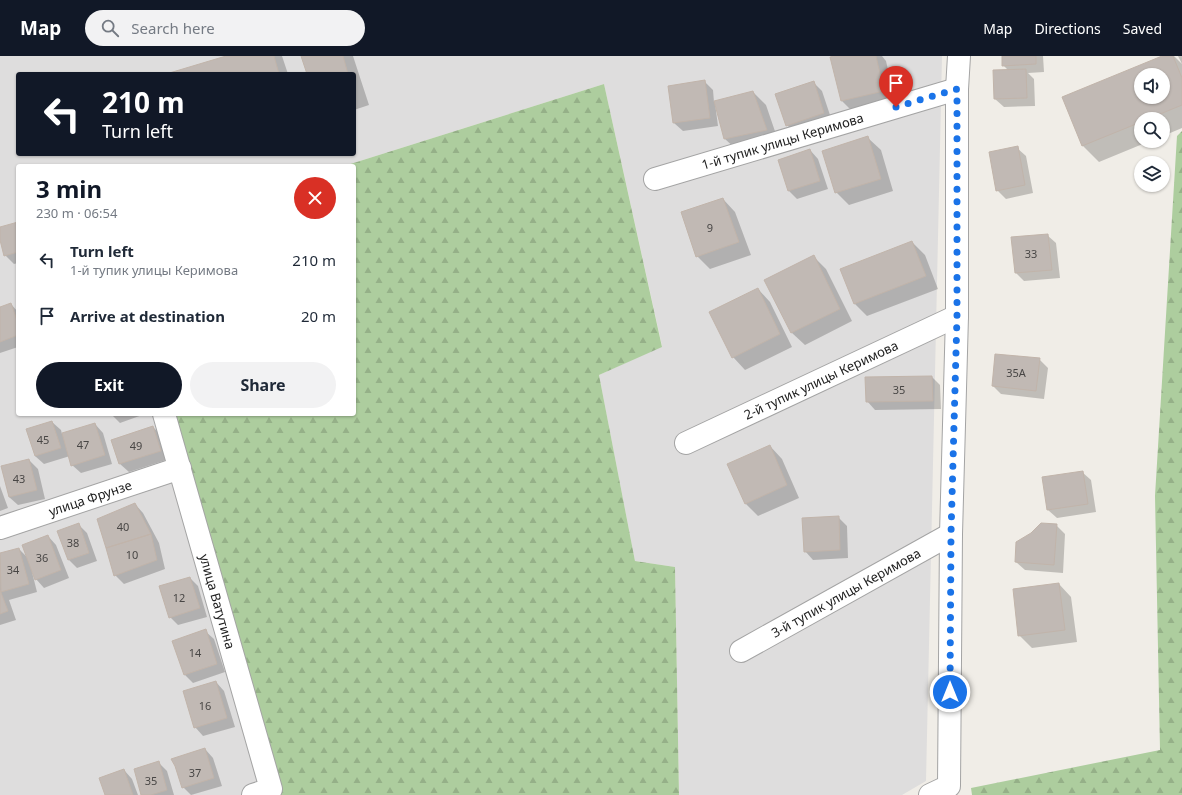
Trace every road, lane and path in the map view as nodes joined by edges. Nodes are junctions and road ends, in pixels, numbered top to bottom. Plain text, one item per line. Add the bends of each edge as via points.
1 (959, 56) edge
2 (957, 89) junction
3 (655, 179) dead end
4 (957, 316) junction
5 (165, 416) edge
6 (686, 443) dead end
7 (180, 468) junction
8 (0, 528) edge
9 (951, 534) junction
10 (741, 652) dead end
11 (262, 792) edge
12 (930, 795) edge

1 - 2 street
2 - 3 street, 1-й тупик улицы Керимова
2 - 4 street
4 - 6 street, 2-й тупик улицы Керимова
4 - 9 street
5 - 7 street, улица Ватутина
7 - 8 street, улица Фрунзе
7 - 11 street, улица Ватутина
9 - 10 street, 3-й тупик улицы Керимова
9 - 12 street via 949,786

